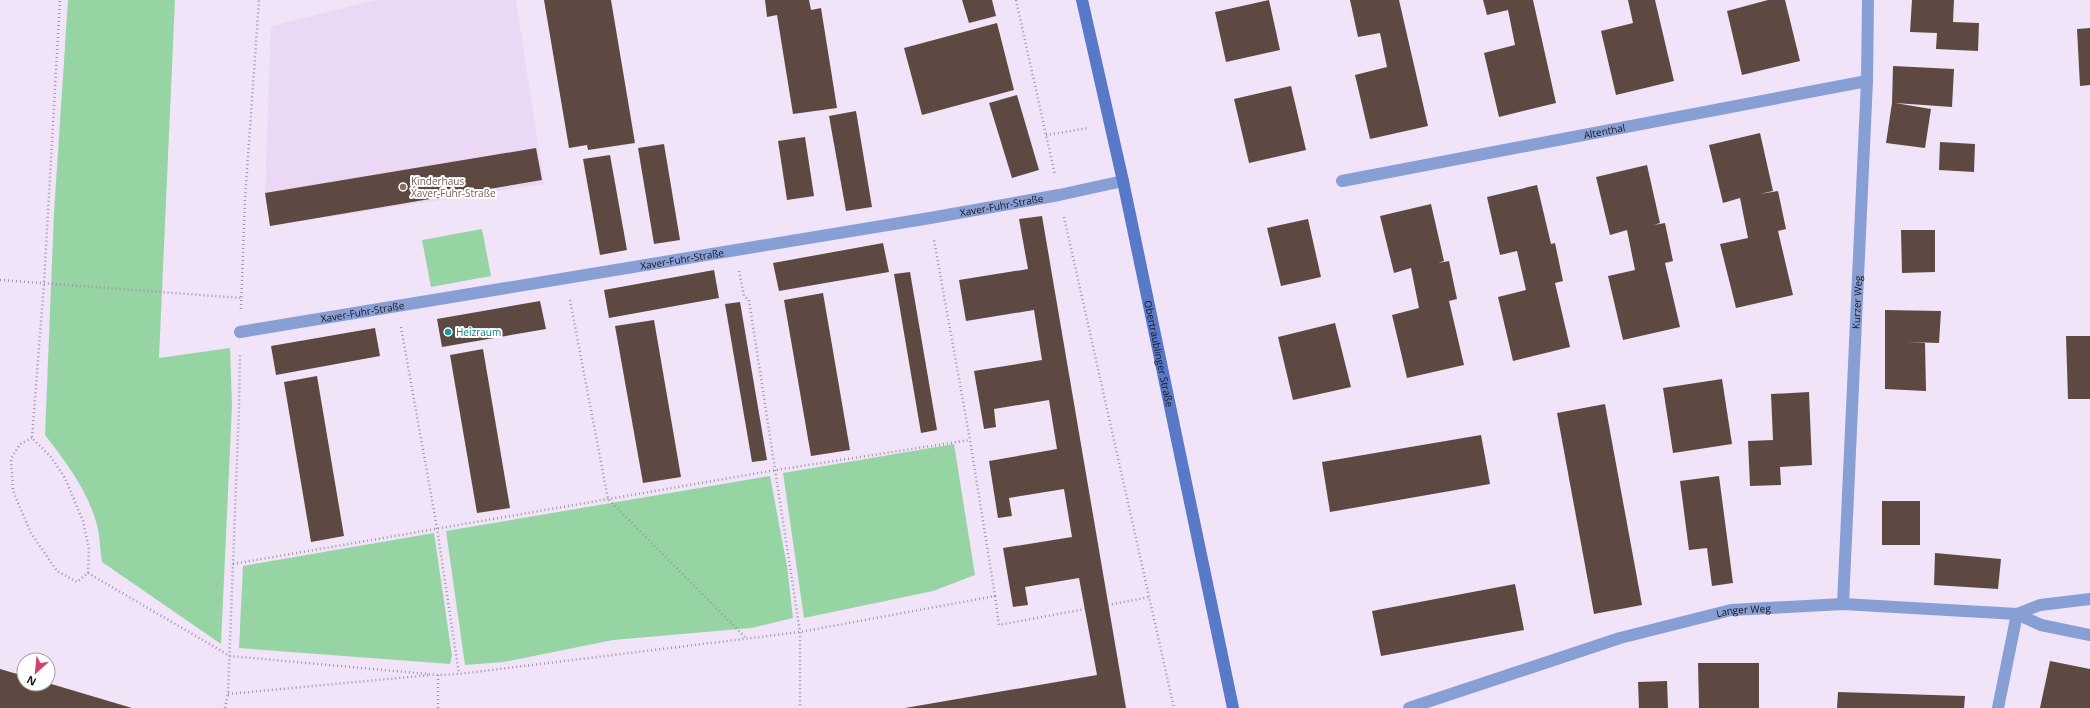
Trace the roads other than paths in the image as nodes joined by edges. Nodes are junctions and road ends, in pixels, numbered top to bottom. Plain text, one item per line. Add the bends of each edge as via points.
1 (1082, 0) edge
2 (1868, 0) edge
3 (1867, 82) junction
4 (1123, 181) junction
5 (1342, 182) dead end
6 (240, 332) dead end
7 (2090, 599) edge
8 (1843, 604) junction
9 (2017, 614) junction
10 (2090, 635) edge
11 (1232, 708) edge
12 (1409, 708) edge
13 (1998, 708) edge

1 - 4 street, Obertraublinger Straße
2 - 3 street, Kurzer Weg
3 - 5 street, Altenthal
3 - 8 street, Kurzer Weg
4 - 6 street, Xaver-Fuhr-Straße via 930,218
4 - 11 street, Obertraublinger Straße
7 - 9 street, Langer Weg via 2040,605
8 - 9 street, Langer Weg
8 - 12 street, Langer Weg via 1731,610 1584,648
9 - 10 street via 2042,625
9 - 13 street

